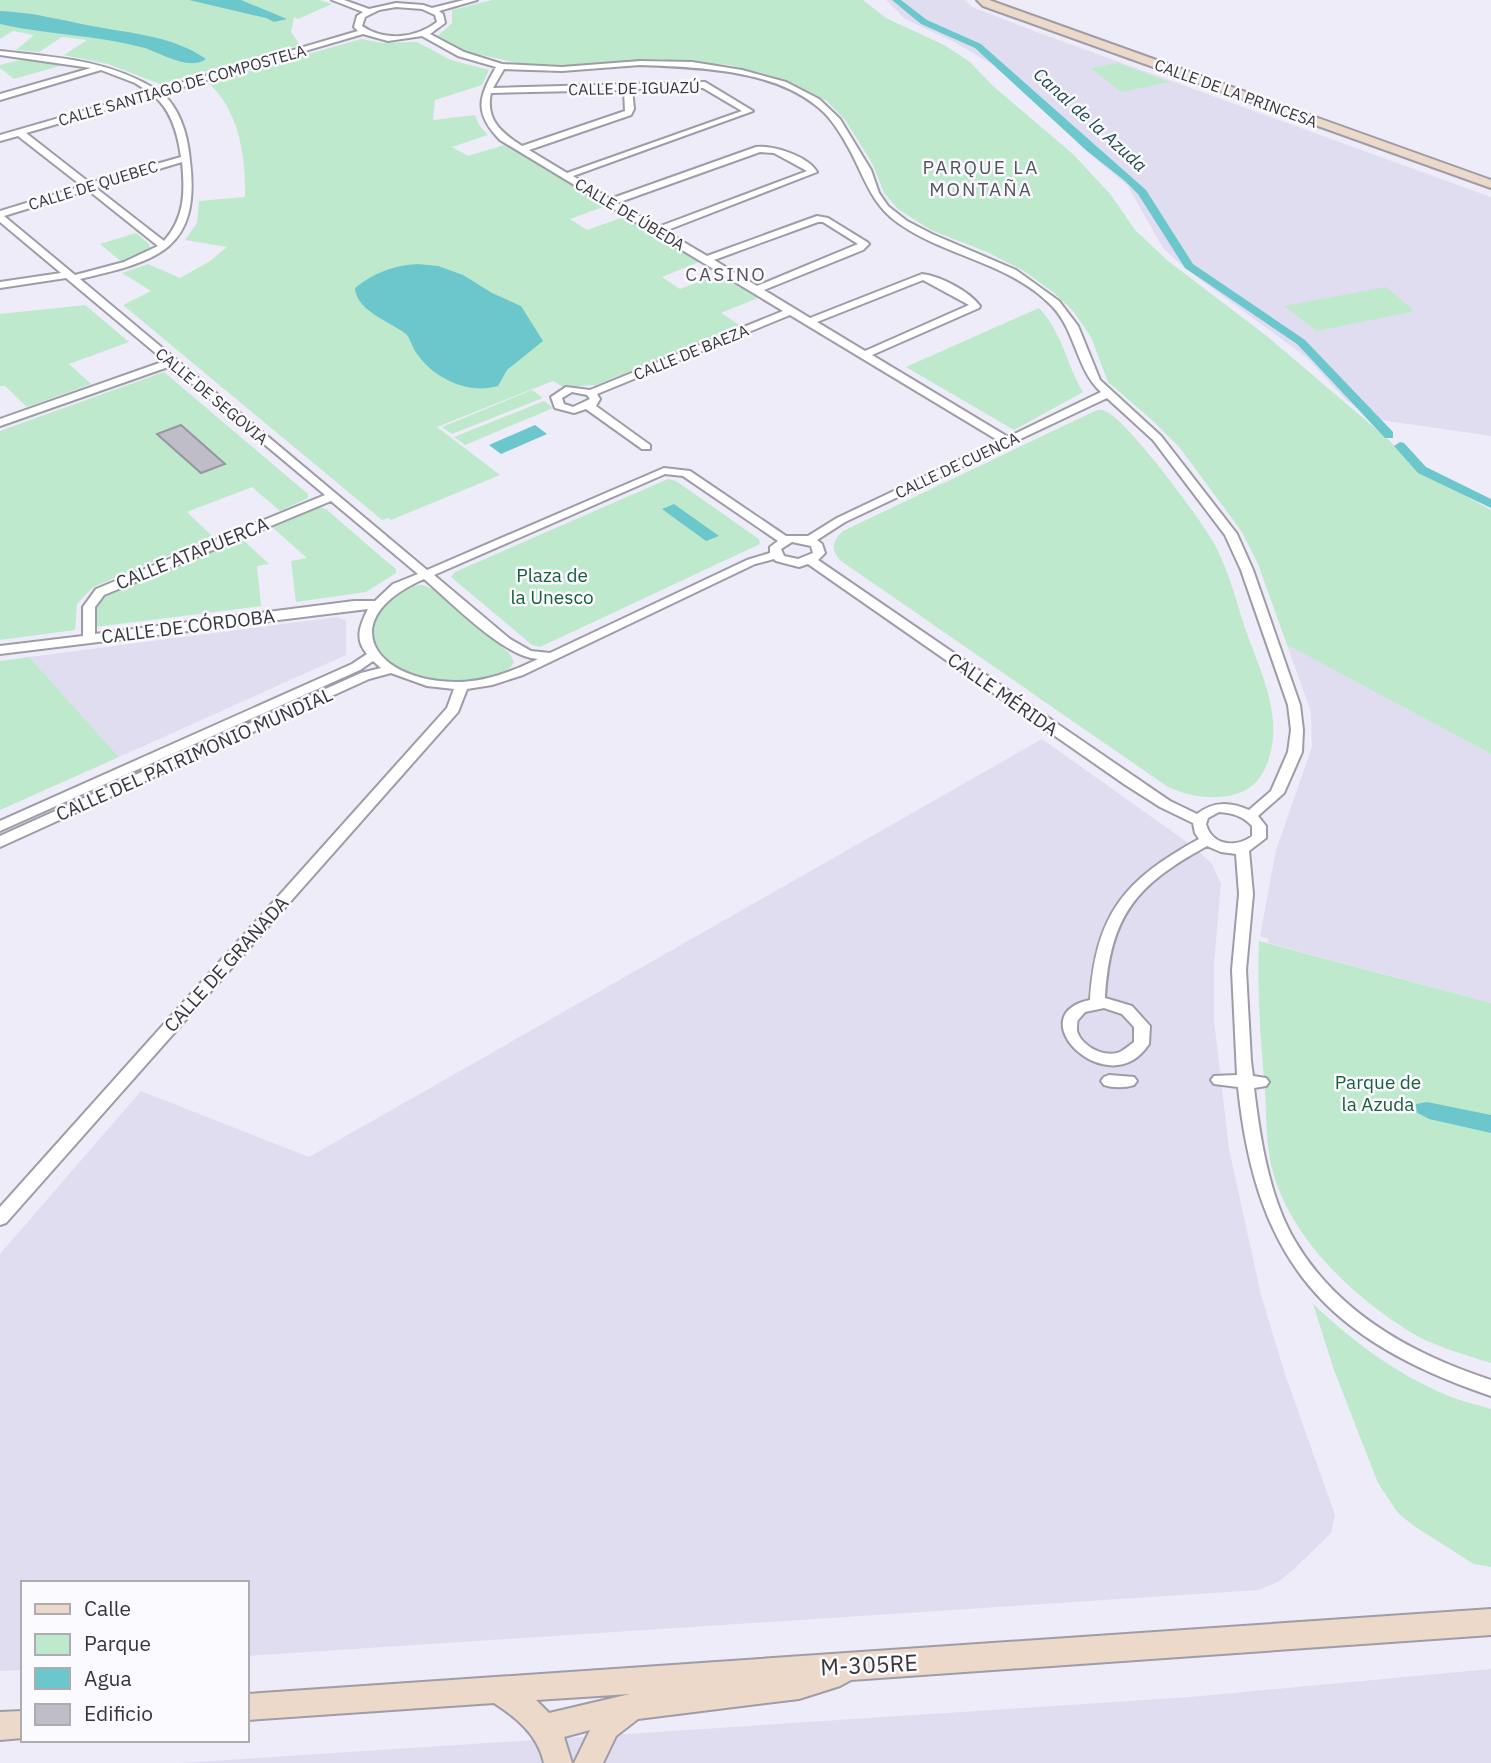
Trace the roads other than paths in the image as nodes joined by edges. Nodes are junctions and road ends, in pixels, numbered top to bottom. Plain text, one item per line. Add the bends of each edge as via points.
1 (336, 0) edge
2 (473, 0) edge
3 (982, 0) edge
4 (396, 3) edge
5 (433, 10) junction
6 (369, 11) junction
7 (363, 32) junction
8 (424, 34) junction
9 (0, 53) edge
10 (23, 55) junction
11 (0, 62) edge
12 (501, 66) junction
13 (100, 68) junction
14 (628, 87) junction
15 (488, 91) junction
16 (156, 93) junction
17 (0, 97) edge
18 (19, 132) junction
19 (0, 138) edge
20 (522, 149) junction
21 (186, 159) junction
22 (566, 176) junction
23 (1491, 184) edge
24 (88, 186) junction
25 (610, 202) junction
26 (0, 215) edge
27 (657, 231) junction
28 (165, 246) junction
29 (706, 260) junction
30 (71, 276) junction
31 (0, 285) edge
32 (756, 290) junction
33 (791, 311) junction
34 (809, 322) junction
35 (864, 355) junction
36 (172, 362) junction
37 (591, 393) junction
38 (1106, 394) junction
39 (589, 406) junction
40 (0, 423) edge
41 (1007, 441) junction
42 (646, 447) dead end
43 (333, 496) junction
44 (784, 540) junction
45 (810, 541) junction
46 (776, 555) junction
47 (812, 561) junction
48 (425, 574) junction
49 (403, 584) junction
50 (453, 597) junction
51 (376, 605) junction
52 (89, 639) junction
53 (506, 642) junction
54 (571, 648) junction
55 (0, 650) edge
56 (373, 656) junction
57 (389, 670) junction
58 (494, 680) junction
59 (462, 686) junction
60 (1250, 816) junction
61 (1199, 820) junction
62 (0, 826) edge
63 (1207, 840) junction
64 (0, 842) edge
65 (1241, 849) junction
66 (1097, 1003) junction
67 (1219, 1080) dead end
68 (1129, 1081) dead end
69 (1109, 1082) dead end
70 (1254, 1082) junction
71 (0, 1218) edge
72 (1491, 1388) edge
73 (1491, 1622) edge
74 (867, 1665) junction
75 (495, 1688) junction
76 (633, 1706) junction
77 (248, 1707) edge
78 (21, 1724) edge
79 (0, 1726) edge
80 (544, 1728) junction
81 (558, 1763) edge
82 (588, 1763) edge

1 - 6 street
2 - 5 street
3 - 23 main road, CALLE DE LA PRINCESA
4 - 5 street
4 - 6 street
5 - 8 street via 441,23
6 - 7 street via 357,21
7 - 8 street via 397,38
7 - 16 street, CALLE SANTIAGO DE COMPOSTELA
8 - 12 street via 461,54
9 - 10 street
10 - 11 street
10 - 13 street
12 - 15 street, CALLE DE ÚBEDA
12 - 38 street via 562,69 692,64 742,72 805,94 837,121 885,208 929,236 1013,272 1055,303 1073,326 1095,382
13 - 16 street
13 - 17 street
14 - 15 street, CALLE DE IGUAZÚ
14 - 20 street via 628,113
14 - 22 street, CALLE DE IGUAZÚ via 705,85 749,111
15 - 20 street, CALLE DE ÚBEDA via 484,114 490,126
16 - 18 street, CALLE SANTIAGO DE COMPOSTELA
16 - 21 street via 176,118
18 - 19 street, CALLE SANTIAGO DE COMPOSTELA
18 - 24 street
20 - 22 street, CALLE DE ÚBEDA
21 - 24 street, CALLE DE QUEBEC
21 - 28 street via 185,223
22 - 25 street, CALLE DE ÚBEDA
24 - 26 street, CALLE DE QUEBEC
24 - 28 street
25 - 27 street, CALLE DE ÚBEDA
25 - 27 street via 759,149 776,150 812,173
26 - 30 street, CALLE DE SEGOVIA
27 - 29 street, CALLE DE ÚBEDA
28 - 30 street via 123,267
29 - 32 street, CALLE DE ÚBEDA
29 - 32 street via 817,219 864,244
30 - 31 street
30 - 36 street, CALLE DE SEGOVIA
32 - 33 street, CALLE DE ÚBEDA
33 - 34 street, CALLE DE ÚBEDA
33 - 37 street, CALLE DE BAEZA
34 - 35 street, CALLE DE ÚBEDA
34 - 35 street via 922,277 975,306
35 - 41 street, CALLE DE ÚBEDA
36 - 40 street
36 - 43 street, CALLE DE SEGOVIA
37 - 39 street via 595,399
37 - 39 street, CALLE DE BAEZA via 570,389 556,397 565,409
38 - 41 street, CALLE DE CUENCA
38 - 60 street via 1157,438 1231,534 1274,641 1294,705 1295,752 1277,793
39 - 42 street, CALLE DE BAEZA
41 - 45 street, CALLE DE CUENCA via 841,520
43 - 48 street, CALLE DE SEGOVIA
43 - 52 street, CALLE ATAPUERCA via 100,592 88,609
44 - 45 street
44 - 46 street via 776,547
44 - 48 street via 686,473 671,470
45 - 47 street via 819,552
46 - 47 street via 792,563
46 - 54 street via 751,562
47 - 61 street, CALLE MÉRIDA via 1119,775
48 - 49 street
48 - 50 street
49 - 50 street via 428,584
49 - 51 street
50 - 53 street
51 - 52 street, CALLE DE CÓRDOBA
51 - 56 street via 365,632
52 - 55 street, CALLE DE CÓRDOBA
53 - 54 street via 536,657
53 - 58 street via 517,656 517,666
54 - 58 street
56 - 57 street
56 - 62 street, CALLE DEL PATRIMONIO MUNDIAL
57 - 59 street via 419,683
57 - 64 street, CALLE DEL PATRIMONIO MUNDIAL via 366,676
58 - 59 street
59 - 71 street, CALLE DE GRANADA via 453,709
60 - 61 street via 1216,808
60 - 65 street via 1260,832 1255,843
61 - 63 street
63 - 65 street via 1223,848
63 - 66 street via 1163,863 1128,897 1111,925 1101,956
65 - 70 street via 1247,871 1239,966 1242,1037
66 - 66 street via 1074,1013 1068,1030 1078,1048 1114,1059 1135,1051 1143,1035 1136,1017 1116,1005
67 - 70 street
68 - 69 street
70 - 72 street via 1255,1135 1273,1211 1311,1275 1379,1338 1436,1369
73 - 74 main road, M-305RE
74 - 75 main road, M-305RE
74 - 76 main road via 799,1686
75 - 77 main road, M-305RE
75 - 80 main road via 527,1709
76 - 80 main road
76 - 82 main road via 606,1727
78 - 79 main road
80 - 81 main road via 553,1740

